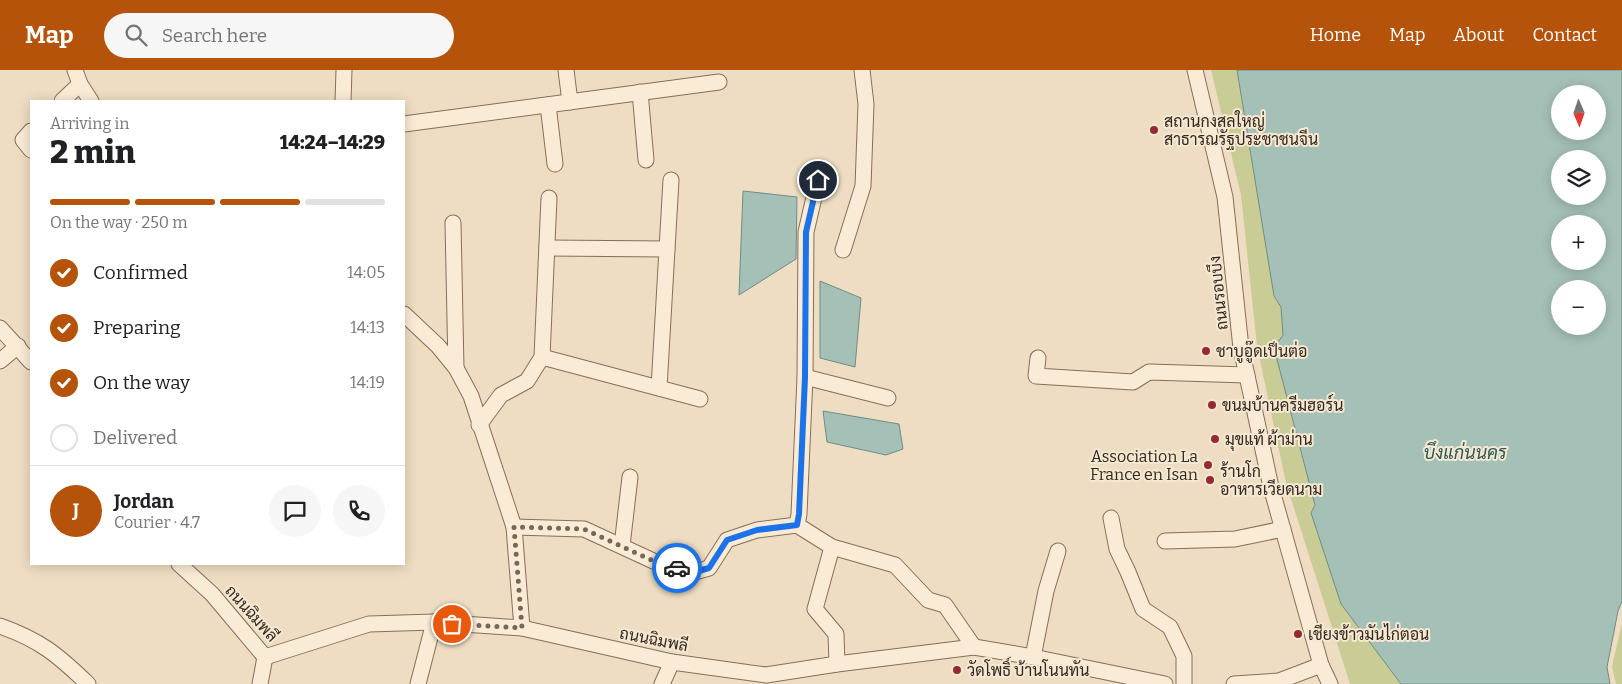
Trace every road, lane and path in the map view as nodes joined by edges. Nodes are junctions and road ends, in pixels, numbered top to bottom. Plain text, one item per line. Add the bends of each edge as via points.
1 (344, 70) edge
2 (566, 70) edge
3 (862, 70) edge
4 (1195, 70) edge
5 (77, 77) edge
6 (718, 82) dead end
7 (640, 92) junction
8 (63, 100) edge
9 (90, 100) edge
10 (343, 100) edge
11 (570, 102) junction
12 (548, 105) junction
13 (405, 124) edge
14 (30, 133) edge
15 (30, 149) edge
16 (646, 160) dead end
17 (555, 164) dead end
18 (671, 180) dead end
19 (818, 180) dead end
20 (549, 198) dead end
21 (453, 223) dead end
22 (547, 248) junction
23 (667, 249) junction
24 (843, 250) dead end
25 (405, 315) edge
26 (0, 328) edge
27 (18, 346) junction
28 (542, 357) junction
29 (1038, 358) dead end
30 (0, 361) edge
31 (30, 361) edge
32 (456, 368) junction
33 (1247, 374) junction
34 (805, 377) junction
35 (659, 388) junction
36 (888, 398) dead end
37 (700, 399) dead end
38 (479, 425) junction
39 (630, 477) dead end
40 (1111, 518) dead end
41 (797, 525) junction
42 (514, 527) junction
43 (1283, 529) junction
44 (1165, 541) dead end
45 (622, 546) junction
46 (832, 547) junction
47 (1058, 551) dead end
48 (180, 565) edge
49 (434, 622) junction
50 (0, 626) edge
51 (522, 628) junction
52 (974, 647) junction
53 (265, 657) junction
54 (1034, 657) junction
55 (672, 662) junction
56 (837, 664) junction
57 (1321, 665) junction
58 (766, 680) edge
59 (88, 684) edge
60 (260, 684) edge
61 (418, 684) edge
62 (662, 684) edge
63 (1165, 684) edge
64 (1184, 684) edge
65 (1234, 684) edge
66 (1330, 684) edge

1 - 10 street
2 - 11 street
3 - 24 street via 866,104 863,186
4 - 33 street, ถนนรอบบึง via 1226,198 1241,348
5 - 8 street
5 - 9 street
6 - 7 street
7 - 11 street
7 - 16 street
11 - 12 street
12 - 13 street
12 - 17 street
14 - 15 street via 23,140
18 - 23 street
19 - 34 street via 806,232
20 - 22 street
21 - 32 street
22 - 23 street
22 - 28 street
23 - 35 street
25 - 32 street
26 - 27 street
27 - 30 street
27 - 31 street
28 - 35 street
28 - 38 street via 527,381 501,395
29 - 33 street via 1036,376 1133,382 1149,372
32 - 38 street via 471,396
33 - 43 street, ถนนรอบบึง
34 - 36 street
34 - 41 street
35 - 37 street
38 - 42 street
39 - 45 street
40 - 64 street via 1117,549 1143,610 1170,628 1184,656
41 - 45 street via 757,530 727,540 709,568 695,572 662,565
41 - 46 street
42 - 45 street via 584,529
42 - 51 street
43 - 44 street via 1234,539
43 - 57 street, ถนนรอบบึง
46 - 52 street via 895,565 928,600 945,605
46 - 56 street via 815,609 836,634
47 - 54 street via 1046,591
48 - 53 street, ถนนฉิมพลี via 212,594
49 - 51 street, ถนนฉิมพลี
49 - 53 street, ถนนฉิมพลี via 369,624
49 - 61 street
50 - 59 street via 25,635 55,653
51 - 55 street, ถนนฉิมพลี
52 - 54 street, ถนนฉิมพลี
52 - 56 street, ถนนฉิมพลี
53 - 60 street
54 - 63 street, ถนนฉิมพลี
55 - 58 street, ถนนฉิมพลี
55 - 62 street
56 - 58 street, ถนนฉิมพลี
57 - 65 street via 1279,681
57 - 66 street, ถนนรอบบึง

